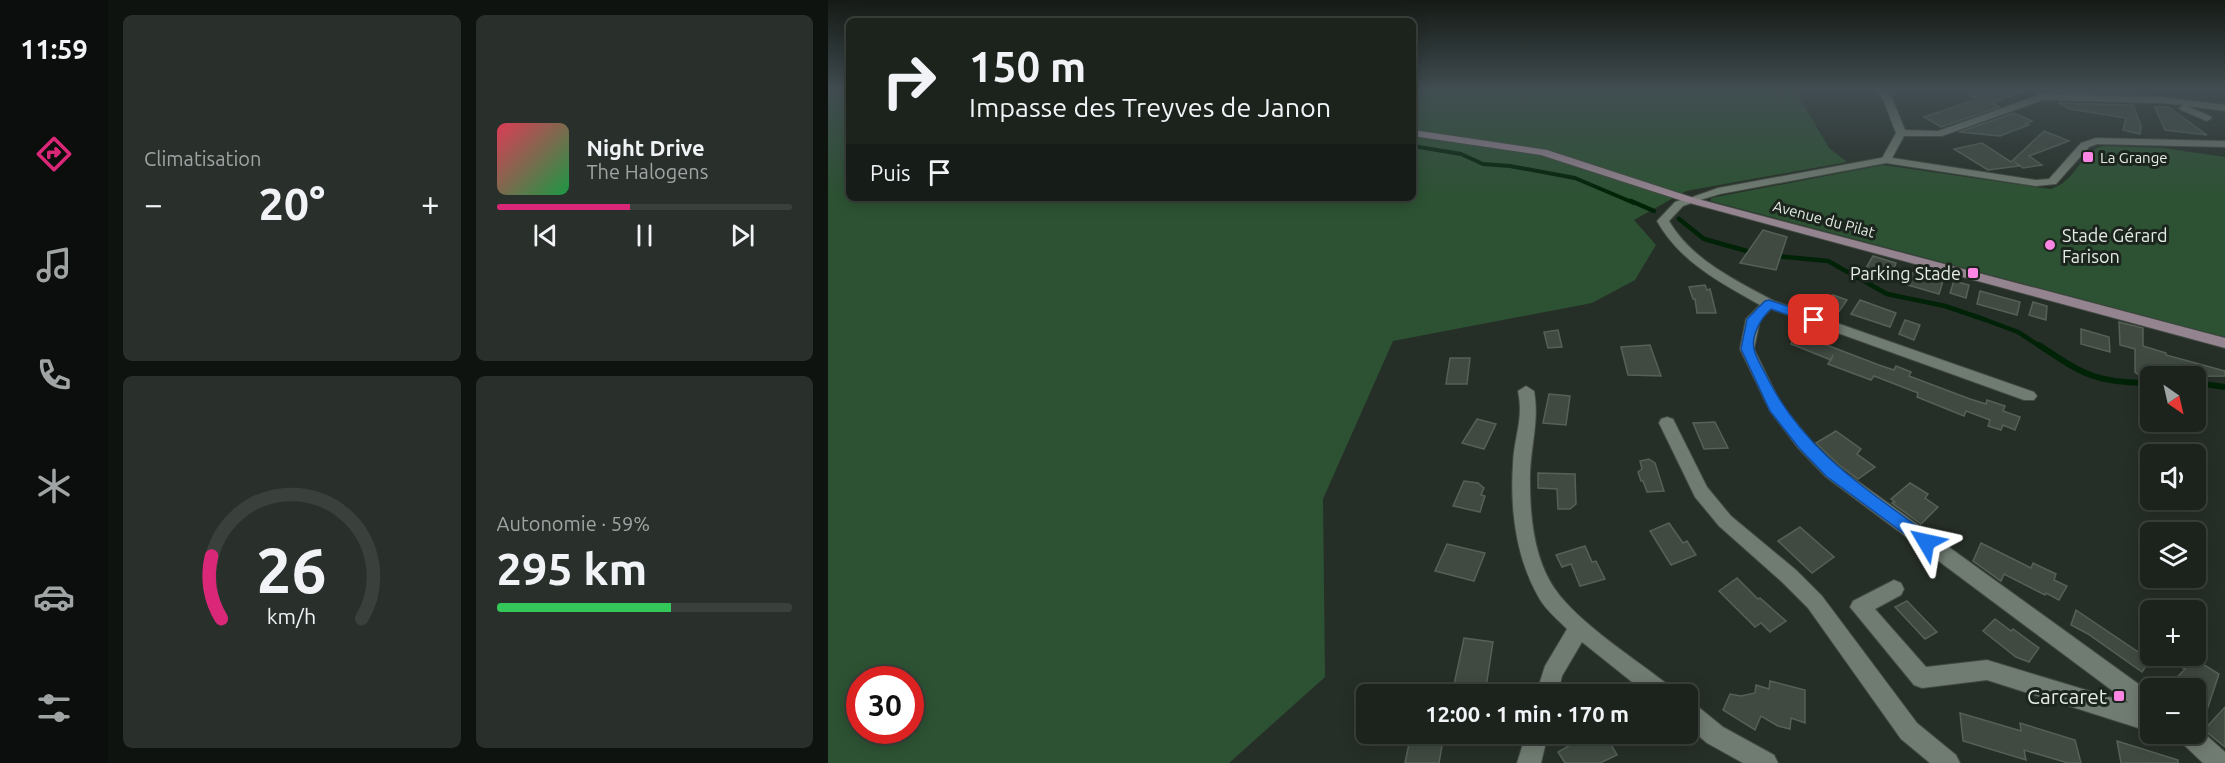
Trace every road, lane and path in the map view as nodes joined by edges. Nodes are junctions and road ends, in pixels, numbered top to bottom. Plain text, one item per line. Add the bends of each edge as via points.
1 (1898, 125) edge
2 (1965, 125) edge
3 (1416, 133) edge
4 (1901, 133) junction
5 (2225, 144) edge
6 (1886, 160) junction
7 (1690, 200) junction
8 (1769, 304) junction
9 (2225, 343) edge
10 (1526, 391) dead end
11 (2030, 396) dead end
12 (1667, 423) dead end
13 (1894, 589) dead end
14 (1578, 628) junction
15 (1549, 684) edge
16 (1650, 684) edge
17 (2140, 698) edge
18 (2140, 718) edge
19 (1698, 721) edge
20 (1534, 744) edge
21 (2201, 744) edge
22 (2221, 760) edge
23 (1529, 763) edge
24 (1766, 763) edge
25 (1948, 763) edge

1 - 4 street
2 - 4 street via 1939,134
3 - 7 main road, Avenue du Pilat via 1543,152
4 - 6 street
5 - 6 street via 2096,141 2085,146 2052,182 2036,183
6 - 7 street via 1718,191
7 - 8 street via 1679,204 1663,221 1669,234 1727,280
7 - 9 main road, Avenue du Pilat
8 - 11 street
8 - 17 street via 1753,319 1747,349 1775,407 1804,444 1832,472
10 - 14 street via 1530,411 1521,462 1521,508 1529,552 1547,594
12 - 25 street via 1701,492 1725,521 1815,602 1909,731
13 - 18 street via 1860,607 1922,678 1988,670
14 - 15 street
14 - 16 street
19 - 24 street
20 - 23 street
21 - 22 street

